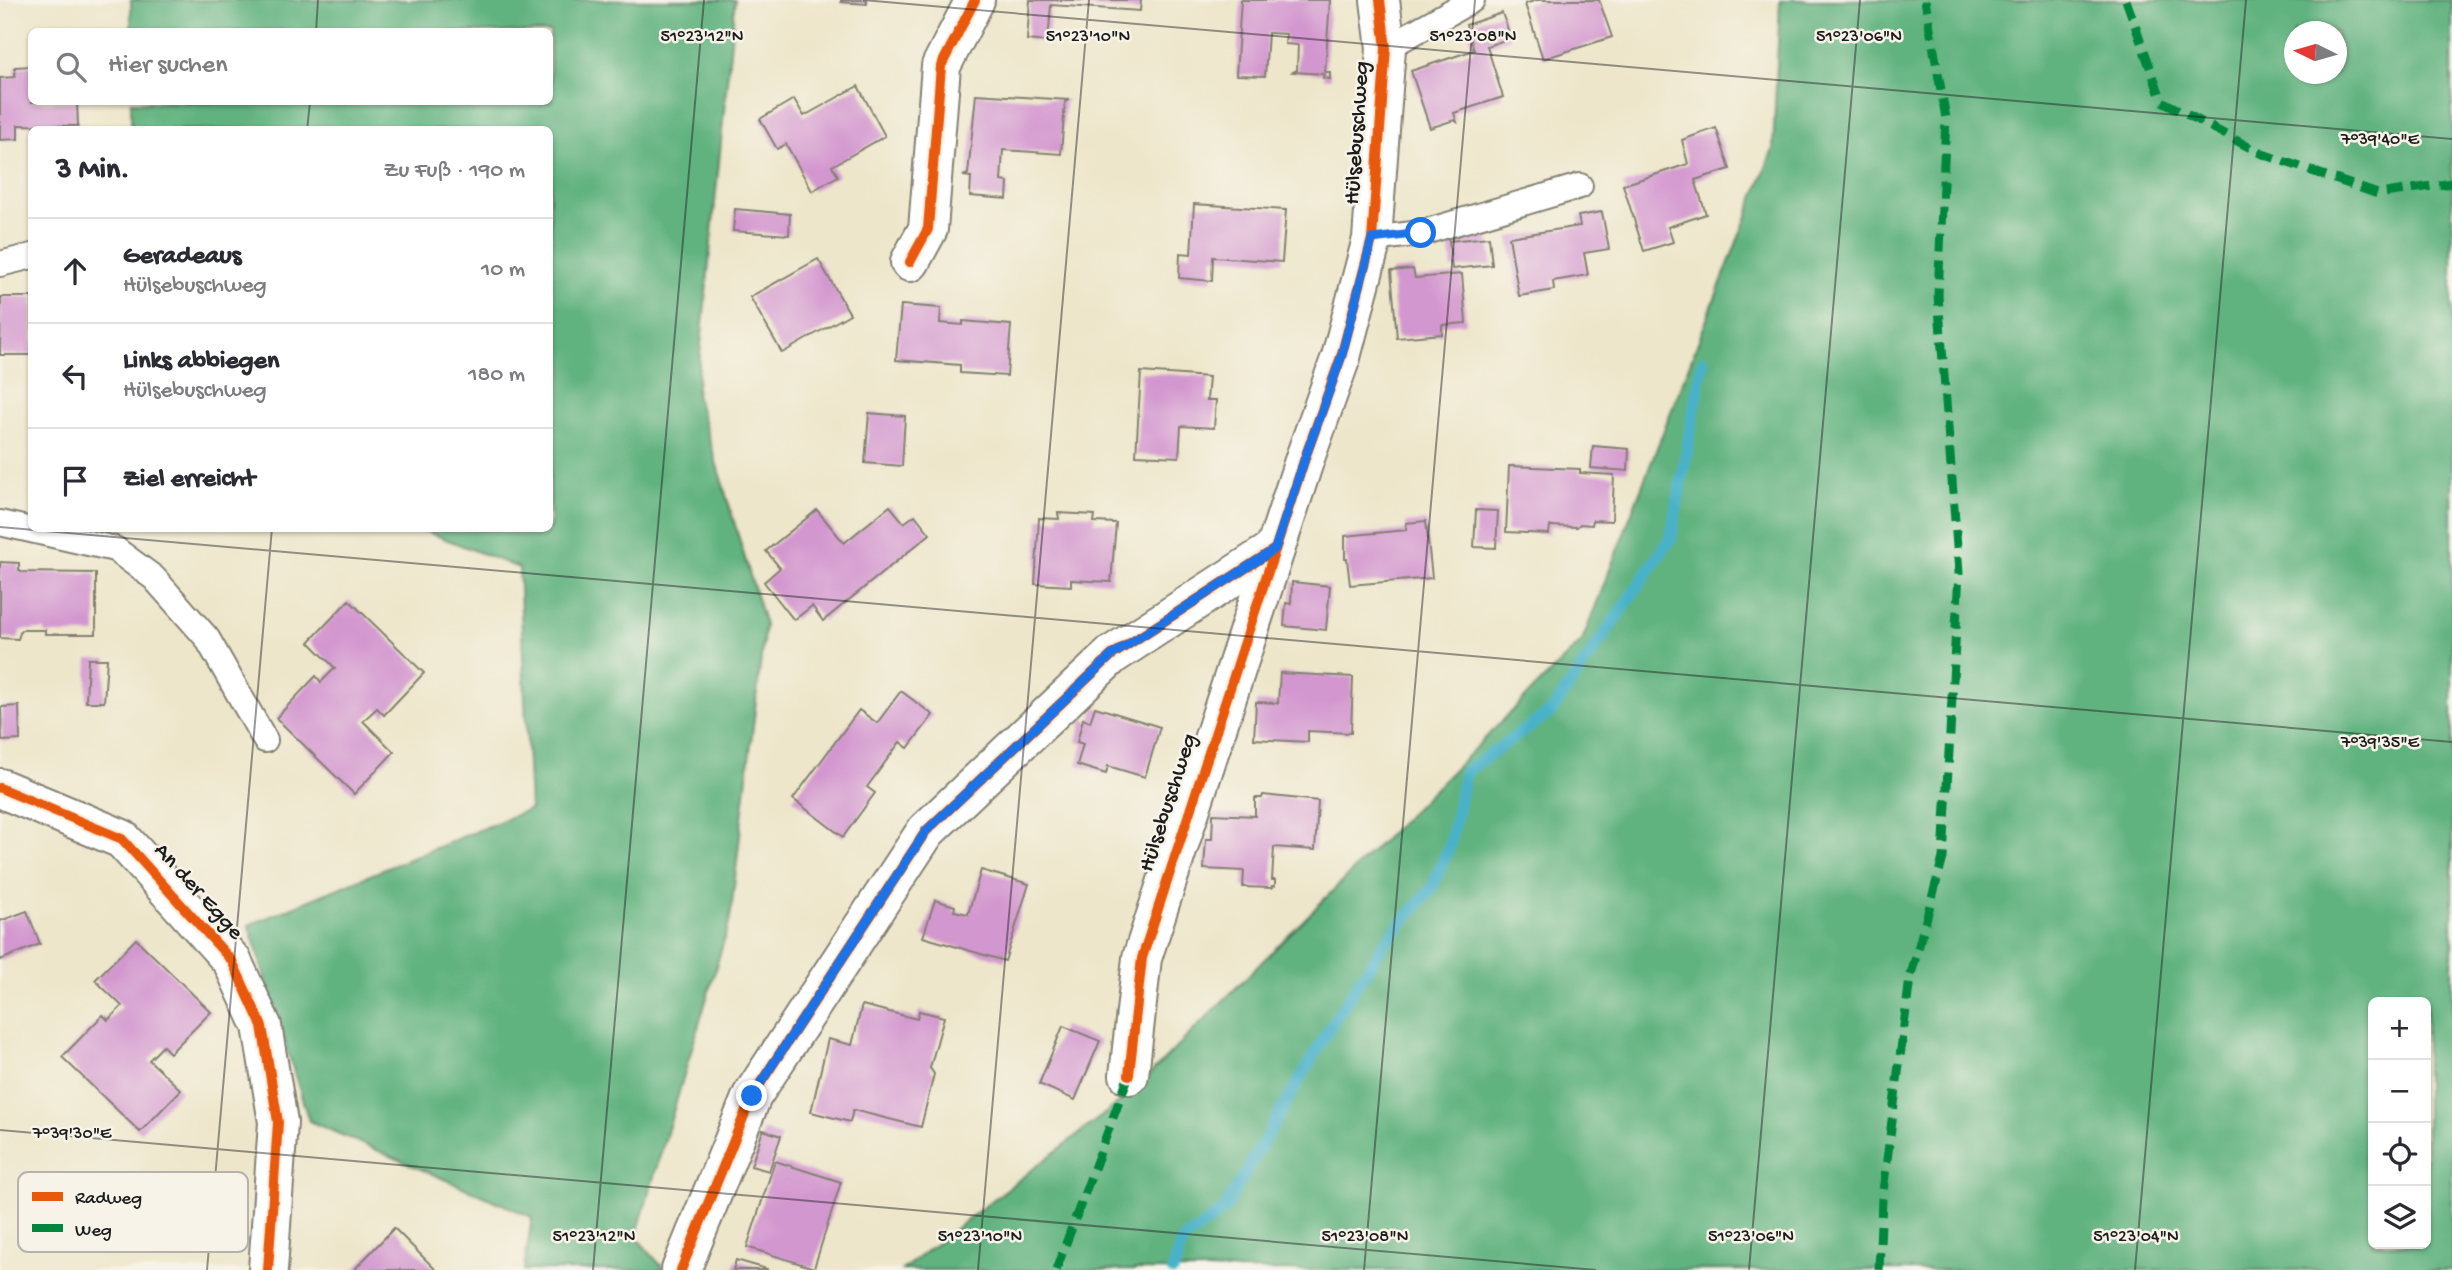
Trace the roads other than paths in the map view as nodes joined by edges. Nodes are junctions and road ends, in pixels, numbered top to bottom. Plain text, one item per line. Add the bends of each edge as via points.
1 (975, 0) edge
2 (1380, 0) edge
3 (1472, 0) edge
4 (1386, 48) junction
5 (1580, 186) dead end
6 (1372, 239) junction
7 (28, 257) edge
8 (910, 262) dead end
9 (0, 264) edge
10 (0, 523) edge
11 (28, 529) edge
12 (40, 532) edge
13 (1275, 549) junction
14 (265, 740) dead end
15 (0, 788) edge
16 (1129, 1075) dead end
17 (268, 1270) edge
18 (681, 1270) edge

1 - 8 street via 941,66 929,229
2 - 4 street, Hülsebuschweg
3 - 4 lane, Hülsebuschweg
4 - 6 street, Hülsebuschweg
5 - 6 lane, Hülsebuschweg via 1421,233
6 - 13 street, Hülsebuschweg via 1341,358
7 - 9 lane
10 - 11 lane
12 - 14 lane via 115,549 154,578 207,638
13 - 16 street, Hülsebuschweg via 1142,958
13 - 18 street via 1112,655 926,831 752,1096
15 - 17 street, An der Egge via 122,839 232,961 262,1026 278,1122

